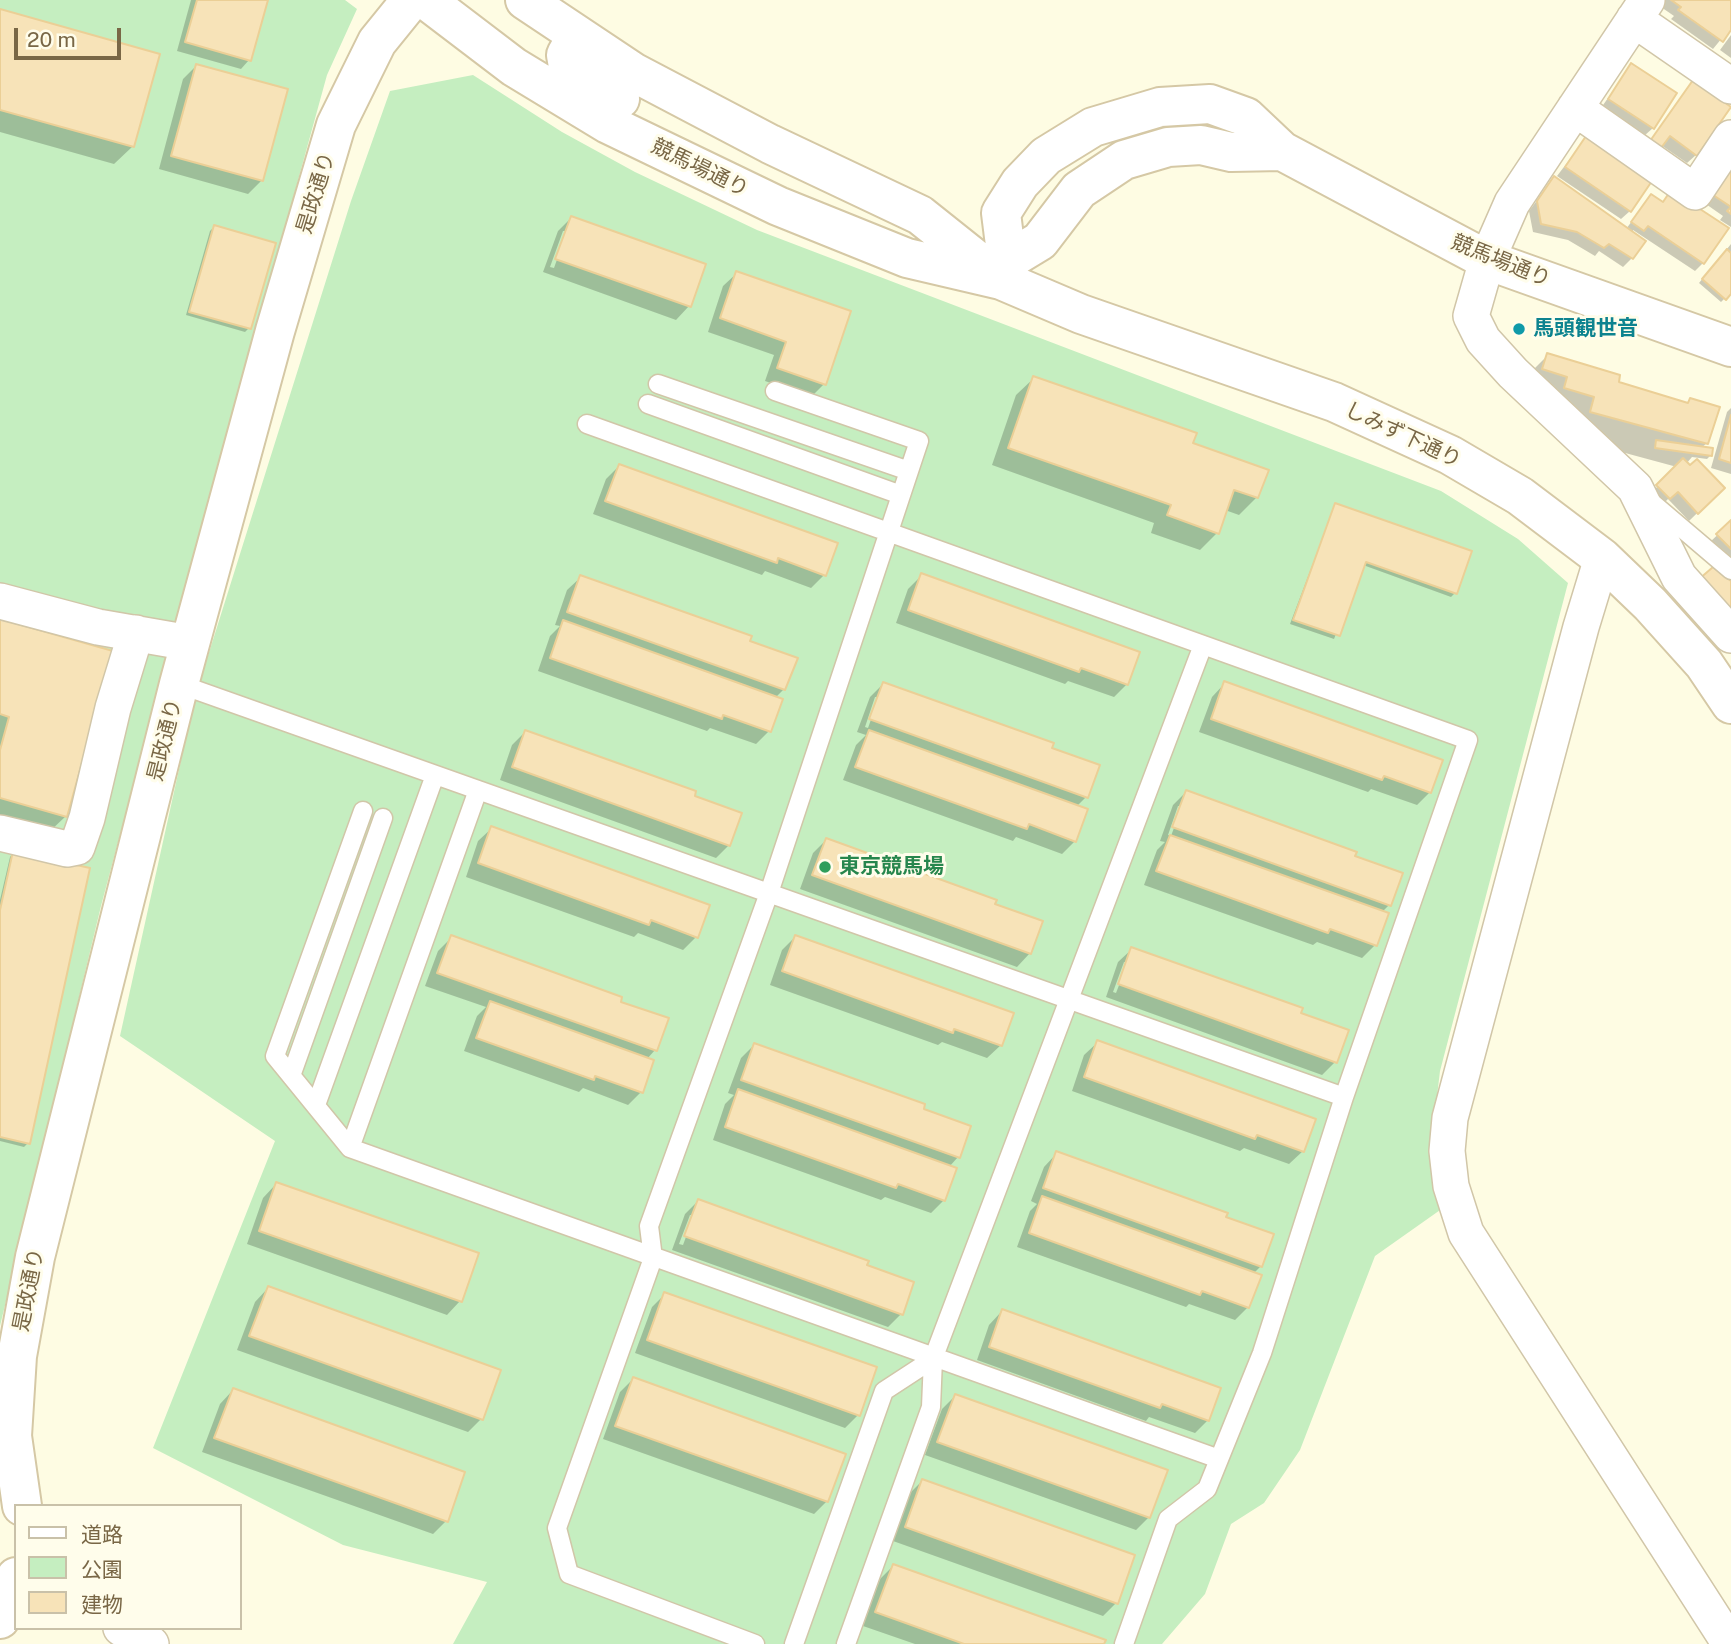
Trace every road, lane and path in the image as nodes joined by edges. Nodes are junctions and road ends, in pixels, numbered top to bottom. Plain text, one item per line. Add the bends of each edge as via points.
1 (411, 0) edge
2 (426, 0) edge
3 (525, 0) edge
4 (1640, 10) edge
5 (589, 43) junction
6 (1731, 86) edge
7 (1575, 108) junction
8 (1731, 138) edge
9 (778, 206) junction
10 (1487, 260) junction
11 (1004, 271) junction
12 (1731, 347) edge
13 (658, 384) dead end
14 (775, 391) dead end
15 (648, 404) dead end
16 (587, 424) dead end
17 (909, 471) junction
18 (1635, 488) junction
19 (901, 495) junction
20 (889, 532) junction
21 (1602, 558) junction
22 (1731, 570) edge
23 (0, 601) edge
24 (136, 633) junction
25 (1731, 635) edge
26 (190, 643) junction
27 (1203, 645) junction
28 (179, 684) junction
29 (1731, 704) edge
30 (435, 775) junction
31 (478, 790) junction
32 (363, 811) dead end
33 (383, 818) dead end
34 (0, 833) edge
35 (769, 893) junction
36 (1069, 1000) junction
37 (291, 1076) junction
38 (1344, 1097) junction
39 (316, 1105) junction
40 (351, 1148) junction
41 (653, 1258) junction
42 (933, 1359) junction
43 (1219, 1460) junction
44 (22, 1504) edge
45 (14, 1582) edge
46 (0, 1619) edge
47 (125, 1630) edge
48 (150, 1644) edge
49 (755, 1644) edge
50 (794, 1644) edge
51 (846, 1644) edge
52 (1124, 1644) edge
53 (1730, 1644) edge

1 - 26 street, 是政通り via 377,42 336,125
2 - 9 street, 競馬場通り via 514,67 608,124
3 - 5 street
4 - 6 street
4 - 7 street
5 - 9 street via 571,46 566,55 568,66 578,75 715,154
5 - 11 street via 633,72 770,144 920,215
7 - 8 street via 1695,192
7 - 10 street via 1512,203
9 - 11 street, 競馬場通り via 907,258
10 - 11 street, 競馬場通り via 1282,151 1245,117 1210,104 1160,107 1093,127 1046,156 1020,183 1001,213
10 - 12 street, 競馬場通り
10 - 18 street via 1471,306 1483,340
11 - 21 street, しみず下通り via 1081,314 1334,402 1450,455 1520,496
13 - 17 lane
14 - 17 lane via 919,441
15 - 19 lane
16 - 20 lane
17 - 19 lane
18 - 22 lane
18 - 25 street via 1679,577
19 - 20 lane
20 - 27 lane
20 - 35 lane
21 - 29 street, しみず下通り via 1704,664
21 - 53 street via 1450,1118 1451,1186 1466,1233
23 - 24 street
24 - 26 street
24 - 34 street via 76,847 67,849
26 - 28 street, 是政通り
27 - 36 lane
27 - 38 lane via 1468,740
28 - 30 lane
28 - 44 street, 是政通り via 35,1257 17,1356 12,1436
30 - 31 lane
30 - 39 lane
31 - 35 lane
31 - 40 lane
32 - 37 lane via 275,1056
33 - 37 lane
35 - 36 lane
35 - 41 lane via 649,1226
36 - 38 lane
36 - 42 lane
37 - 39 lane
38 - 43 lane via 1262,1353
39 - 40 lane
40 - 41 lane
41 - 42 lane
41 - 49 lane via 557,1528 569,1574
42 - 43 lane
42 - 50 lane via 884,1391
42 - 51 lane via 931,1406
43 - 52 lane via 1207,1489 1168,1519
45 - 46 street
47 - 48 street

